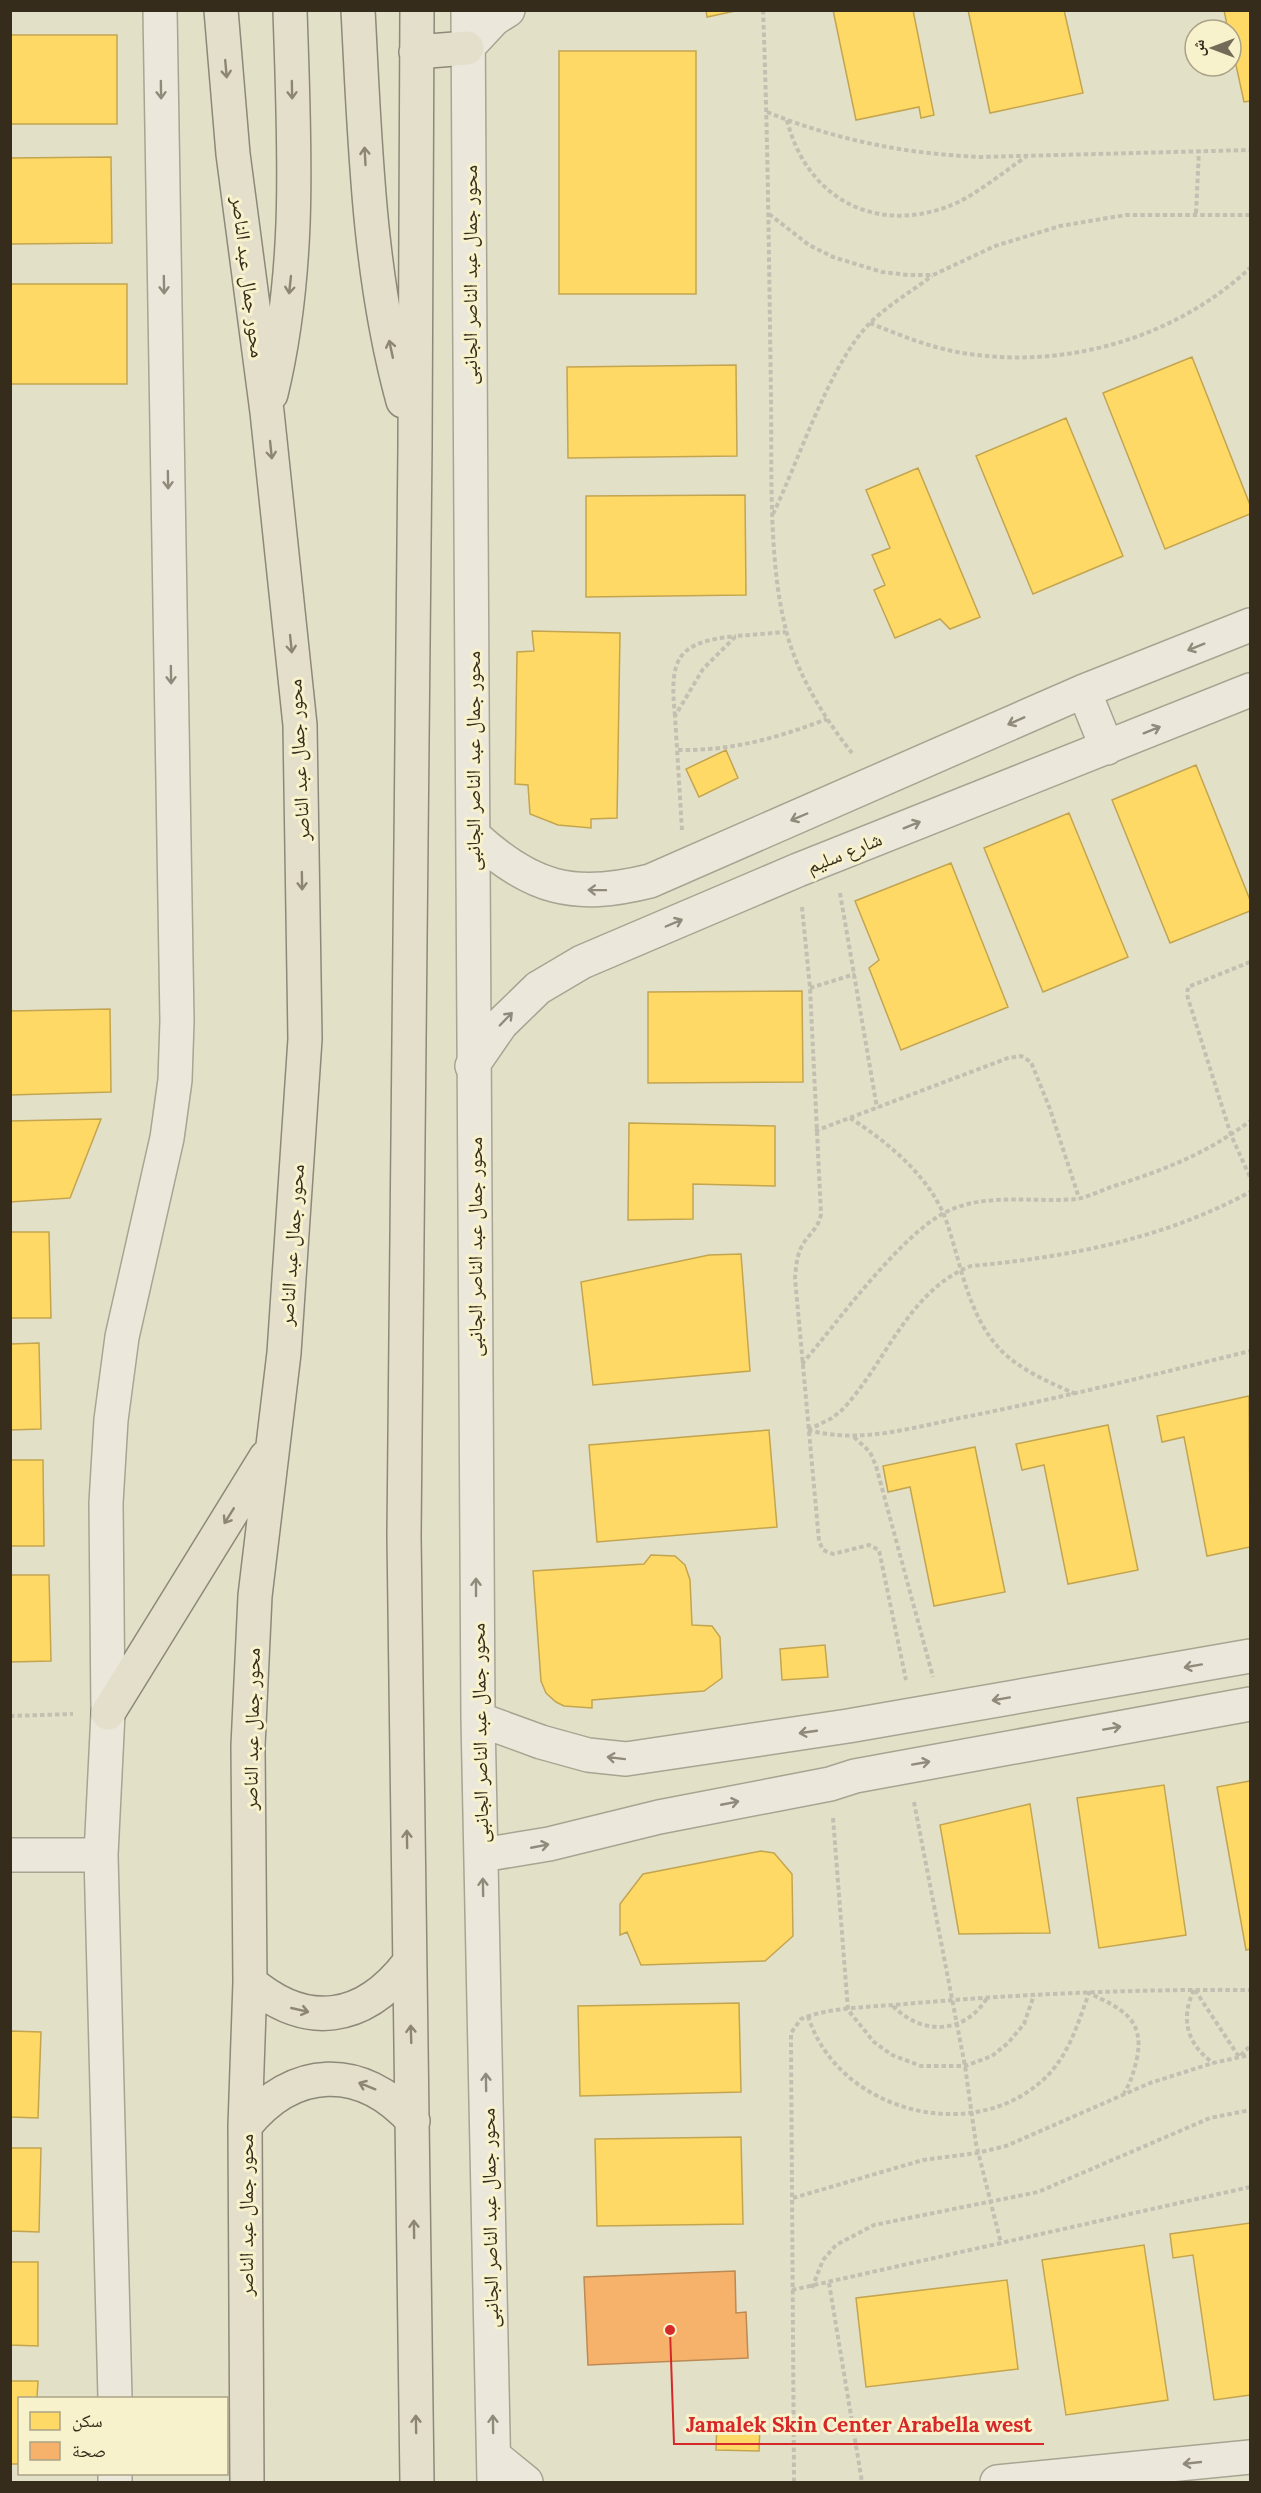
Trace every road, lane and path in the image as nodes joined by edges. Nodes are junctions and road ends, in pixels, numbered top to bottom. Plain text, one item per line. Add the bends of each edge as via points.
1 (160, 10) edge
2 (221, 10) edge
3 (290, 10) edge
4 (358, 10) edge
5 (417, 10) edge
6 (468, 10) edge
7 (508, 10) edge
8 (763, 10) edge
9 (467, 48) junction
10 (416, 52) junction
11 (767, 112) junction
12 (787, 120) junction
13 (1199, 150) junction
14 (1251, 150) edge
15 (1028, 156) junction
16 (1196, 213) junction
17 (769, 214) junction
18 (1251, 215) edge
19 (1251, 268) edge
20 (933, 275) junction
21 (870, 323) junction
22 (267, 412) junction
23 (415, 446) junction
24 (773, 514) junction
25 (1251, 625) edge
26 (786, 632) junction
27 (736, 636) junction
28 (1251, 690) edge
29 (1084, 691) junction
30 (675, 717) junction
31 (827, 719) junction
32 (1107, 748) junction
33 (678, 750) junction
34 (880, 782) junction
35 (843, 798) junction
36 (473, 835) junction
37 (848, 850) junction
38 (684, 867) junction
39 (798, 870) junction
40 (1251, 962) edge
41 (855, 974) junction
42 (810, 988) junction
43 (472, 1066) junction
44 (877, 1108) junction
45 (850, 1118) junction
46 (1251, 1121) edge
47 (815, 1131) junction
48 (1232, 1135) junction
49 (1251, 1178) edge
50 (1251, 1192) edge
51 (1079, 1198) junction
52 (943, 1213) junction
53 (961, 1270) junction
54 (1251, 1351) edge
55 (802, 1364) junction
56 (1076, 1395) junction
57 (808, 1430) junction
58 (854, 1437) junction
59 (271, 1448) junction
60 (1251, 1656) edge
61 (1251, 1704) edge
62 (927, 1712) junction
63 (108, 1713) junction
64 (10, 1716) edge
65 (478, 1719) junction
66 (848, 1726) junction
67 (907, 1766) junction
68 (842, 1780) junction
69 (10, 1855) edge
70 (101, 1855) junction
71 (482, 1855) junction
72 (408, 1964) junction
73 (250, 1982) junction
74 (1194, 1990) junction
75 (1251, 1990) edge
76 (1089, 1994) junction
77 (1034, 1995) junction
78 (987, 1998) junction
79 (953, 2000) junction
80 (893, 2005) junction
81 (848, 2010) junction
82 (808, 2016) junction
83 (956, 2025) junction
84 (1251, 2046) edge
85 (1251, 2055) edge
86 (1239, 2057) junction
87 (1213, 2063) junction
88 (965, 2066) junction
89 (1124, 2093) junction
90 (1251, 2110) edge
91 (972, 2113) junction
92 (413, 2121) junction
93 (245, 2126) junction
94 (978, 2153) junction
95 (1251, 2187) edge
96 (793, 2198) junction
97 (989, 2203) junction
98 (1001, 2243) junction
99 (829, 2283) junction
100 (813, 2288) junction
101 (792, 2290) junction
102 (115, 2397) edge
103 (1251, 2457) edge
104 (494, 2469) edge
105 (247, 2482) edge
106 (417, 2482) edge
107 (526, 2482) edge
108 (794, 2482) edge
109 (862, 2482) edge
110 (997, 2482) edge

1 -> 63 street via 177,1022 167,1138 122,1337 111,1420 106,1503
2 -> 22 main road, محور جمال عبد الناصر via 233,154
3 -> 22 main road via 293,255 283,339
23 -> 4 main road via 398,383 374,254
5 - 10 main road
6 - 9 street, محور جمال عبد الناصر الجانبى
7 - 9 street
8 - 11 path
9 - 10 main road
9 - 36 street, محور جمال عبد الناصر الجانبى
10 - 23 main road
11 - 12 path
11 - 17 path
12 - 15 path via 902,151
12 - 15 path via 793,146 810,173 833,195 861,210 891,216 922,215 952,206
13 - 14 path
13 - 15 path
13 - 16 path
16 - 18 path
16 - 20 path via 1126,215 1060,226 995,246
17 - 20 path via 809,245 833,257 882,272
17 - 24 path
19 - 21 path via 1203,305 1165,326 1124,342 1082,352 1039,357 952,351
20 - 21 path
21 - 24 path via 847,355 824,399
22 -> 59 main road, محور جمال عبد الناصر via 300,724 305,1039 284,1353
72 -> 23 main road via 404,1525
24 - 26 path
25 -> 29 street
26 - 27 path
26 - 31 path
27 - 30 path via 703,669
27 - 30 path via 687,648 676,665
32 -> 28 street, شارع سليم
29 - 32 street
29 -> 34 street
30 - 33 path
31 - 33 path via 755,743
31 - 34 path
37 -> 32 street, شارع سليم
33 - 38 path
34 - 35 street
35 - 37 street
35 -> 38 street
38 -> 36 street via 612,890 573,890 536,880 502,862
36 - 43 street, محور جمال عبد الناصر الجانبى
37 - 39 street, شارع سليم
37 - 41 path
39 - 42 path
43 -> 39 street, شارع سليم via 501,1024 537,988 582,962
40 - 48 path via 1188,987 1187,995
41 - 42 path
41 - 44 path
42 - 47 path
65 -> 43 street, محور جمال عبد الناصر الجانبى
44 - 45 path
44 - 51 path via 1021,1056 1031,1062
45 - 47 path
45 - 52 path via 903,1159
46 - 48 path
47 - 55 path via 821,1214 819,1224 797,1258 795,1278
48 - 49 path
48 - 51 path via 1170,1168
50 - 53 path via 1192,1219 1119,1244
51 - 52 path via 1004,1200 960,1205
52 - 53 path
52 - 55 path via 895,1255
53 - 56 path via 978,1316 999,1349
53 - 57 path via 916,1310 847,1405
54 - 56 path
55 - 57 path
56 - 58 path
57 - 58 path
57 - 62 path via 823,1550 833,1554 869,1545 879,1550
58 - 62 path via 870,1452 876,1466
59 -> 63 main road
59 - 73 main road, محور جمال عبد الناصر via 255,1596 248,1746
60 -> 62 street
67 -> 61 street
62 - 66 street
63 - 64 path
63 - 70 street
66 -> 65 street via 626,1760 541,1742
65 - 71 street, محور جمال عبد الناصر الجانبى
66 - 68 street
67 - 68 street
67 - 79 path
71 -> 68 street
68 - 81 path
69 - 70 street
70 - 102 street
104 -> 71 street, محور جمال عبد الناصر الجانبى
73 -> 72 main road via 267,1997 288,2007 334,2013 377,1998
92 -> 72 main road
73 - 93 main road, محور جمال عبد الناصر
74 - 75 path
74 - 76 path
74 - 86 path
74 - 87 path via 1186,2017 1188,2031 1192,2044
76 - 77 path
76 - 89 path via 1121,2010 1138,2032 1134,2069
76 - 91 path via 1066,2049 1046,2077 1019,2097
77 - 78 path
77 - 88 path via 1024,2024 1008,2043 992,2056
78 - 79 path
78 - 83 path via 969,2018
79 - 80 path
79 - 83 path
80 - 81 path
80 - 83 path via 910,2021 921,2025
81 - 82 path
81 - 88 path via 874,2042 892,2055 921,2066
82 - 91 path via 834,2061 875,2095 924,2112
82 - 96 path via 801,2019 792,2033
83 - 88 path
84 - 86 path
85 - 86 path
86 - 87 path
87 - 89 path
88 - 91 path
89 - 94 path via 1006,2146
90 - 97 path via 1210,2118 1038,2192
91 - 94 path
92 -> 93 main road via 389,2098 360,2083 339,2079 295,2085 276,2095
106 -> 92 main road
93 - 105 main road, محور جمال عبد الناصر
94 - 96 path via 923,2160
94 - 97 path
95 - 98 path
96 - 101 path
97 - 98 path
97 - 100 path via 874,2225 852,2234 823,2260
98 - 99 path
99 - 100 path
99 - 109 path
100 - 101 path
101 - 108 path
103 -> 110 street
104 - 107 street

